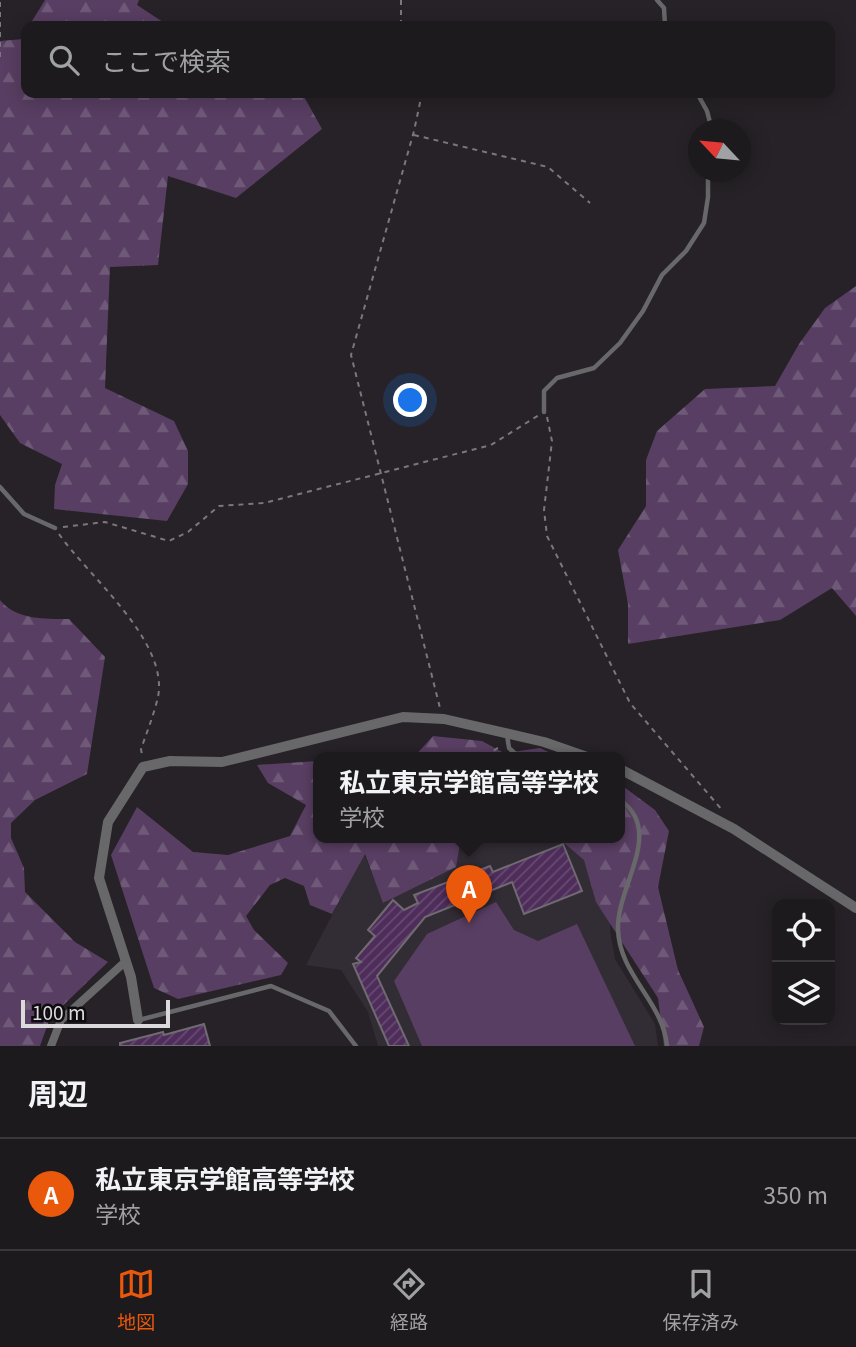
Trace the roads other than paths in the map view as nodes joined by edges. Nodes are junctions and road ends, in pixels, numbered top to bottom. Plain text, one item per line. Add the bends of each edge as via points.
1 (657, 0) edge
2 (665, 21) edge
3 (700, 98) edge
4 (709, 119) edge
5 (708, 182) edge
6 (544, 412) road end
7 (0, 487) edge
8 (55, 528) road end
9 (507, 737) junction
10 (513, 752) edge
11 (566, 752) edge
12 (625, 772) edge
13 (625, 804) edge
14 (856, 908) edge
15 (126, 961) junction
16 (138, 1020) joint
17 (51, 1046) edge
18 (356, 1046) edge
19 (667, 1046) edge

1 - 2 lane via 664,8
3 - 4 lane
5 - 6 lane via 704,223 686,251 662,275 620,343 594,368 557,378 544,391
7 - 8 lane via 24,514
9 - 10 lane
9 - 11 street
9 - 15 street via 443,719 403,717 222,762 170,761 143,767 115,807 101,852 102,895
12 - 14 street via 734,829
13 - 19 lane via 641,833 640,849 621,899 618,930 623,957 655,1007
15 - 16 street
15 - 17 street via 61,1020
16 - 18 lane via 271,986 329,1011

